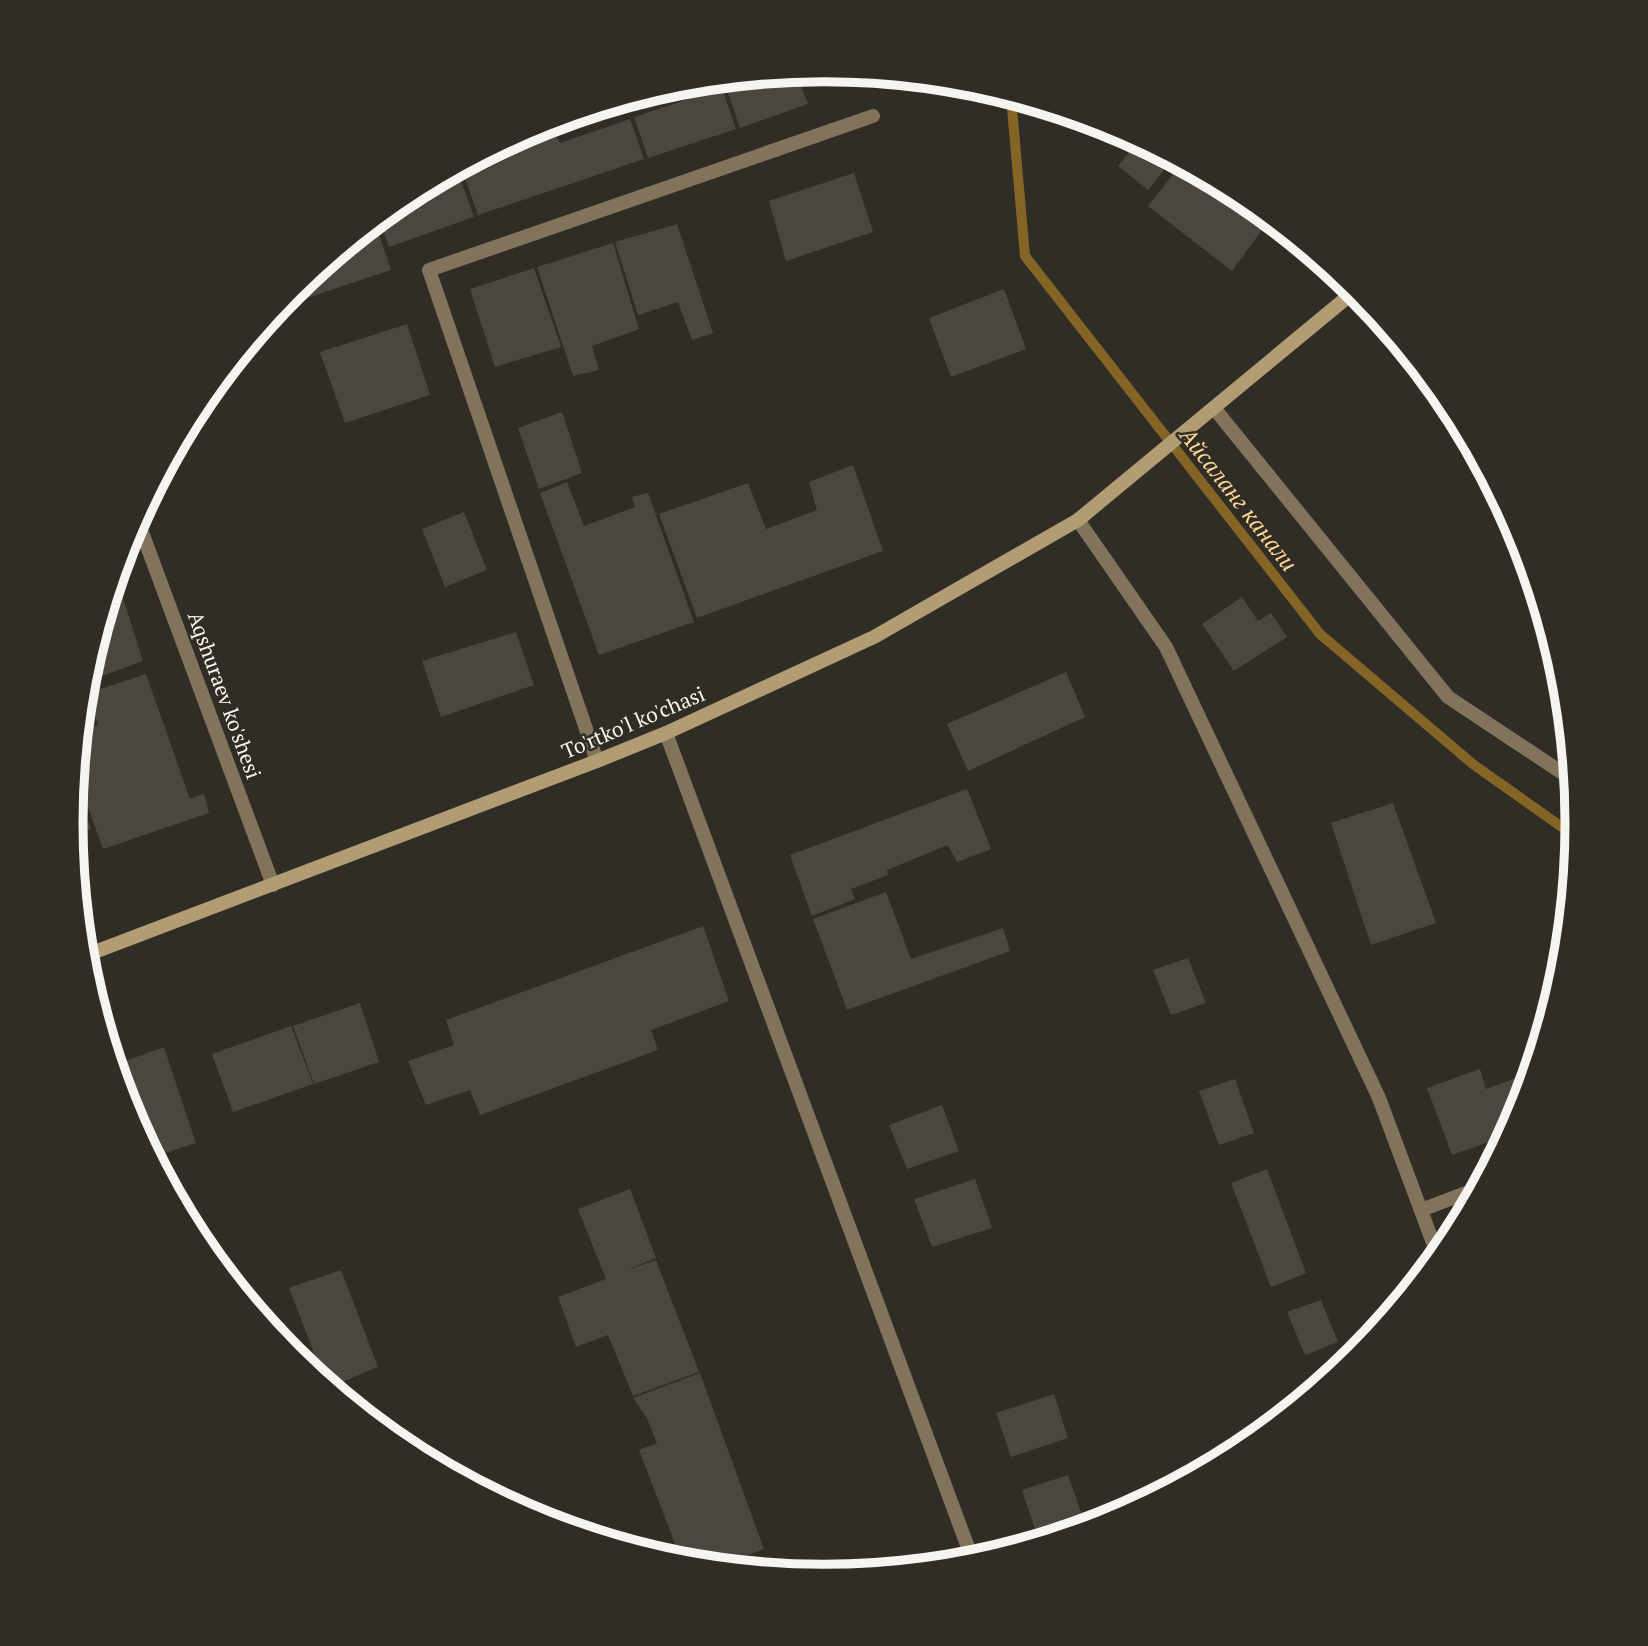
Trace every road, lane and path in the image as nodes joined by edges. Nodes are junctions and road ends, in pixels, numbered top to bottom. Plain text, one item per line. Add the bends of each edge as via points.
1 (873, 116) dead end
2 (1347, 298) edge
3 (1214, 408) junction
4 (1078, 520) junction
5 (143, 534) edge
6 (666, 733) junction
7 (597, 761) junction
8 (1563, 773) edge
9 (273, 885) junction
10 (95, 952) edge
11 (1466, 1193) edge
12 (1421, 1210) junction
13 (1434, 1244) edge
14 (969, 1550) edge

1 - 7 street via 429,270
2 - 3 street, To'rtko'l ko'chasi
3 - 4 street, To'rtko'l ko'chasi
3 - 8 street via 1448,697
4 - 6 street, To'rtko'l ko'chasi via 874,638
4 - 12 street via 1166,647 1379,1098
5 - 9 street, Aqshuraev ko'shesi
6 - 7 street, To'rtko'l ko'chasi
6 - 14 street
7 - 9 street, To'rtko'l ko'chasi
9 - 10 street, To'rtko'l ko'chasi
11 - 12 street
12 - 13 street

